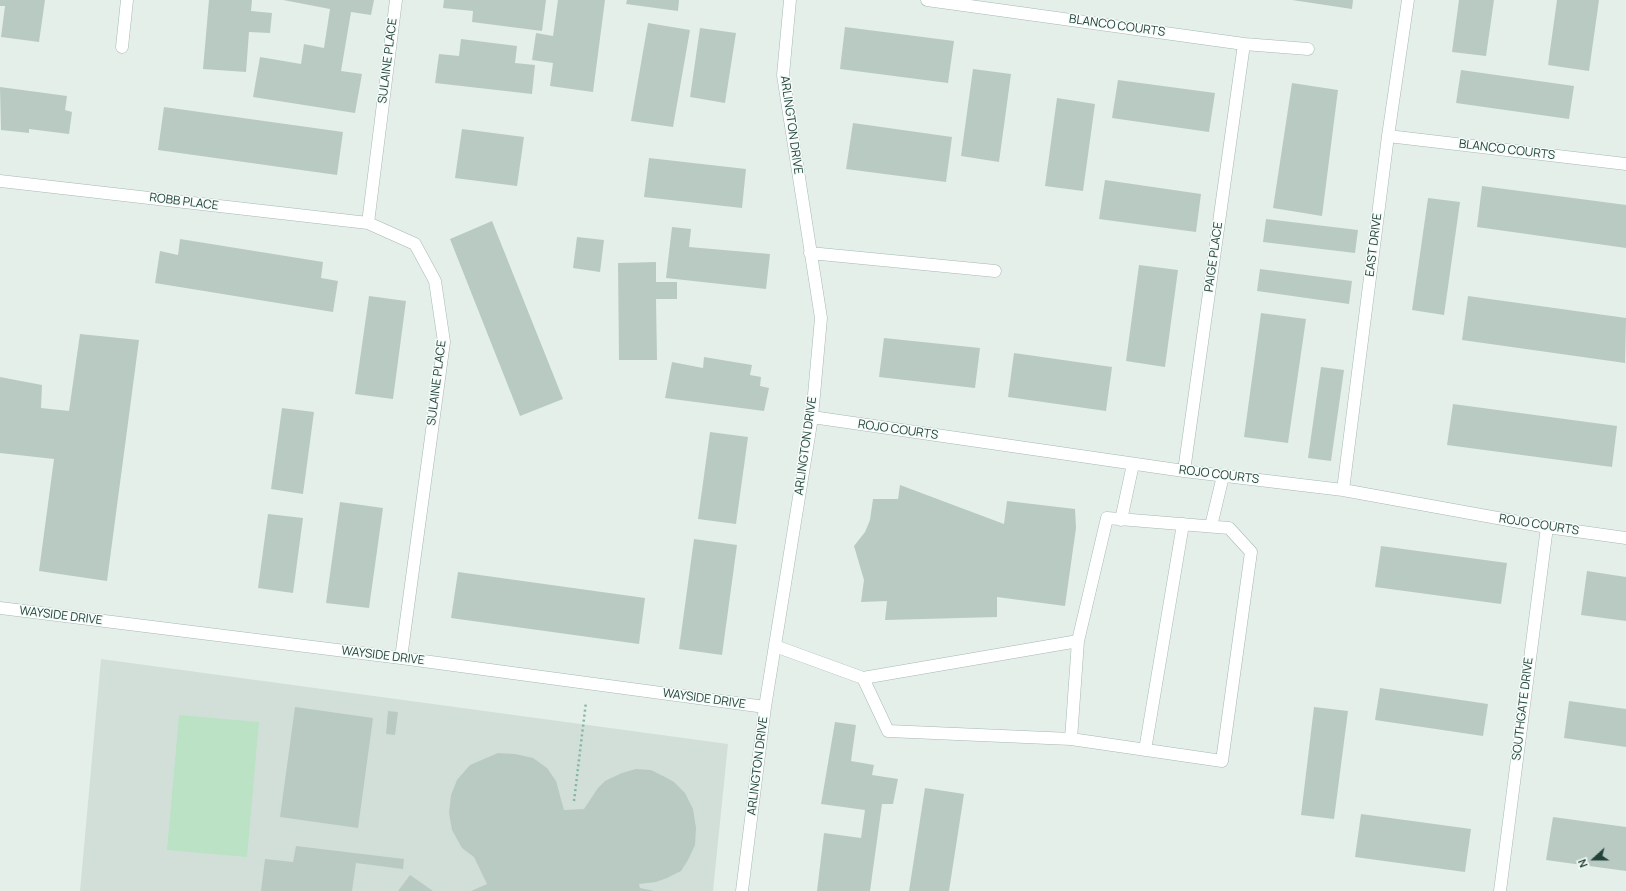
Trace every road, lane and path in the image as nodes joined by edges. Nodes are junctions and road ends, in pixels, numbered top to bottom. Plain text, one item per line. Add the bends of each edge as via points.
1 (127, 0) edge
2 (396, 0) edge
3 (790, 0) edge
4 (927, 0) edge
5 (1408, 0) edge
6 (1244, 44) junction
7 (122, 47) dead end
8 (1308, 49) dead end
9 (1388, 136) junction
10 (1626, 164) edge
11 (0, 181) edge
12 (368, 223) junction
13 (810, 253) junction
14 (995, 271) dead end
15 (812, 417) junction
16 (1133, 464) junction
17 (1184, 471) junction
18 (1223, 476) junction
19 (1343, 490) junction
20 (1121, 520) junction
21 (1183, 524) junction
22 (1211, 526) junction
23 (1547, 527) junction
24 (1626, 538) edge
25 (0, 608) edge
26 (1078, 641) junction
27 (775, 646) junction
28 (401, 658) junction
29 (863, 678) junction
30 (588, 683) junction
31 (765, 707) junction
32 (1071, 740) junction
33 (1145, 750) junction
34 (574, 801) dead end
35 (742, 891) edge
36 (1500, 891) edge

1 - 7 street
2 - 12 street, SULAINE PLACE
3 - 13 street, ARLINGTON DRIVE via 783,75
4 - 6 street, BLANCO COURTS
5 - 9 street, EAST DRIVE
6 - 8 street, BLANCO COURTS
6 - 17 street, PAIGE PLACE
9 - 10 street, BLANCO COURTS
9 - 19 street, EAST DRIVE
11 - 12 street, ROBB PLACE
12 - 28 street, SULAINE PLACE via 415,244 435,281 444,342
13 - 14 street
13 - 15 street, ARLINGTON DRIVE via 820,318
15 - 16 street, ROJO COURTS
15 - 27 street, ARLINGTON DRIVE
16 - 17 street, ROJO COURTS
16 - 20 street
17 - 18 street, ROJO COURTS
18 - 19 street, ROJO COURTS
18 - 22 street
19 - 23 street, ROJO COURTS
20 - 21 street
20 - 26 street via 1107,518
21 - 22 street
21 - 33 street
22 - 33 street via 1229,528 1250,552 1222,761
23 - 24 street, ROJO COURTS
23 - 36 street, SOUTHGATE DRIVE
25 - 28 street, WAYSIDE DRIVE
26 - 29 street
26 - 32 street
27 - 29 street
27 - 31 street, ARLINGTON DRIVE
28 - 30 street, WAYSIDE DRIVE
29 - 32 street via 888,731
30 - 31 street, WAYSIDE DRIVE
30 - 34 path
31 - 35 street, ARLINGTON DRIVE
32 - 33 street

